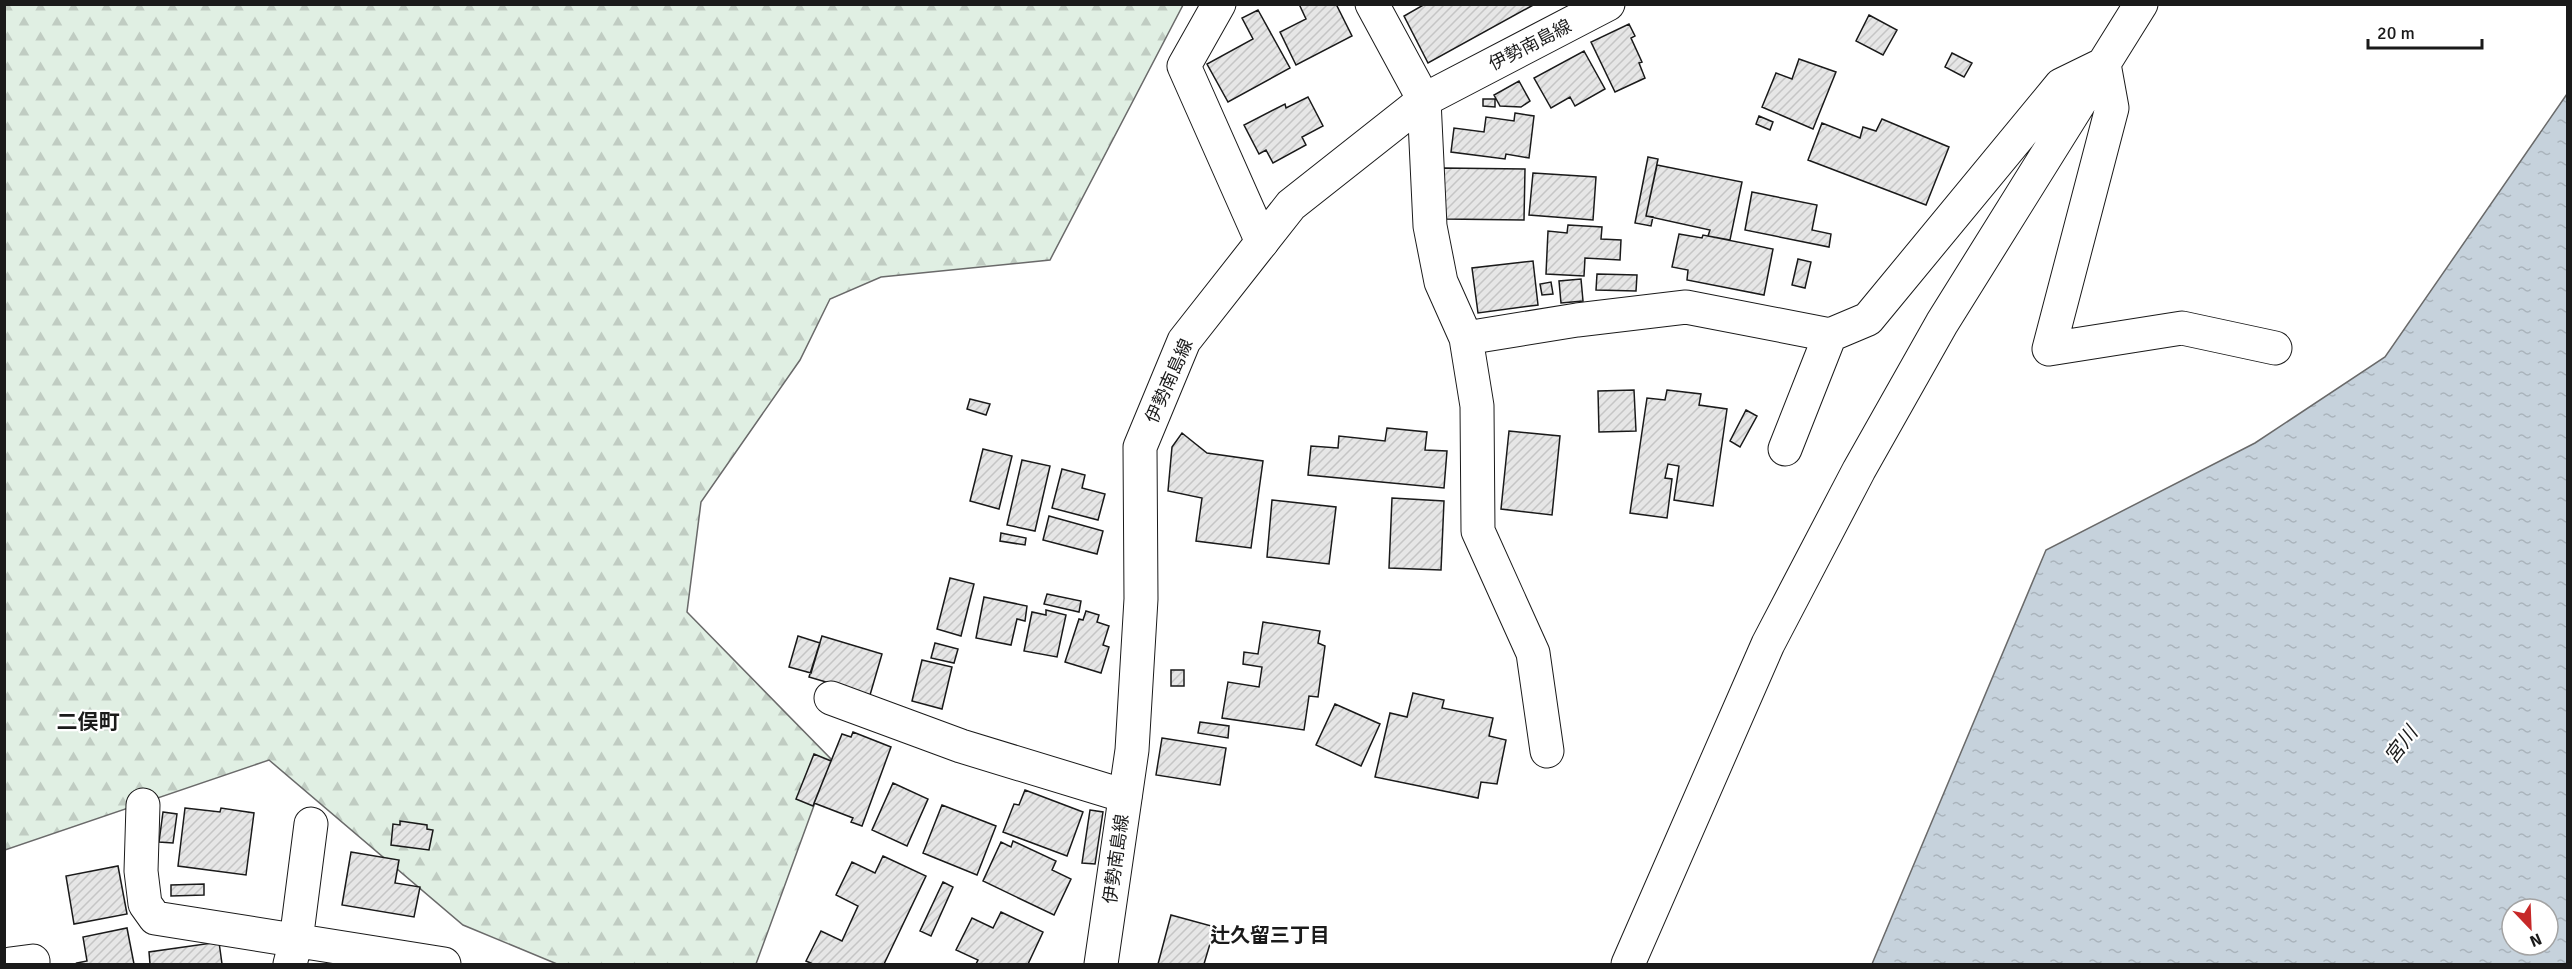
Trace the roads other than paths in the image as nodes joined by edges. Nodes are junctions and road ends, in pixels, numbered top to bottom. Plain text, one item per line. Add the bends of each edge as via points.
1 (1219, 4) edge
2 (1372, 4) edge
3 (1608, 4) edge
4 (2141, 4) edge
5 (2104, 64) junction
6 (1424, 100) junction
7 (1262, 242) junction
8 (1830, 335) junction
9 (1466, 338) junction
10 (2275, 348) dead end
11 (1785, 449) dead end
12 (831, 698) dead end
13 (1547, 751) dead end
14 (1125, 796) junction
15 (143, 805) dead end
16 (310, 824) dead end
17 (293, 953) edge
18 (10, 964) edge
19 (33, 964) edge
20 (444, 964) edge
21 (1101, 964) edge
22 (1628, 964) edge

1 - 7 street via 1185,66
2 - 6 street
3 - 6 street, 伊勢南島線
4 - 5 street
5 - 8 street via 2061,85 1868,319
5 - 10 street via 2112,108 2049,349 2182,328
5 - 22 street via 1942,323 1854,480 1768,644
6 - 7 street, 伊勢南島線 via 1291,206
6 - 9 street via 1430,226 1441,282
7 - 14 street, 伊勢南島線 via 1184,341 1140,447 1141,599 1132,750
8 - 9 street via 1686,307
8 - 11 street
9 - 13 street via 1477,405 1478,531 1533,653
12 - 14 street via 961,746
14 - 21 street, 伊勢南島線
15 - 17 street via 141,871 145,904 155,918
16 - 17 street
17 - 20 street
18 - 19 street

